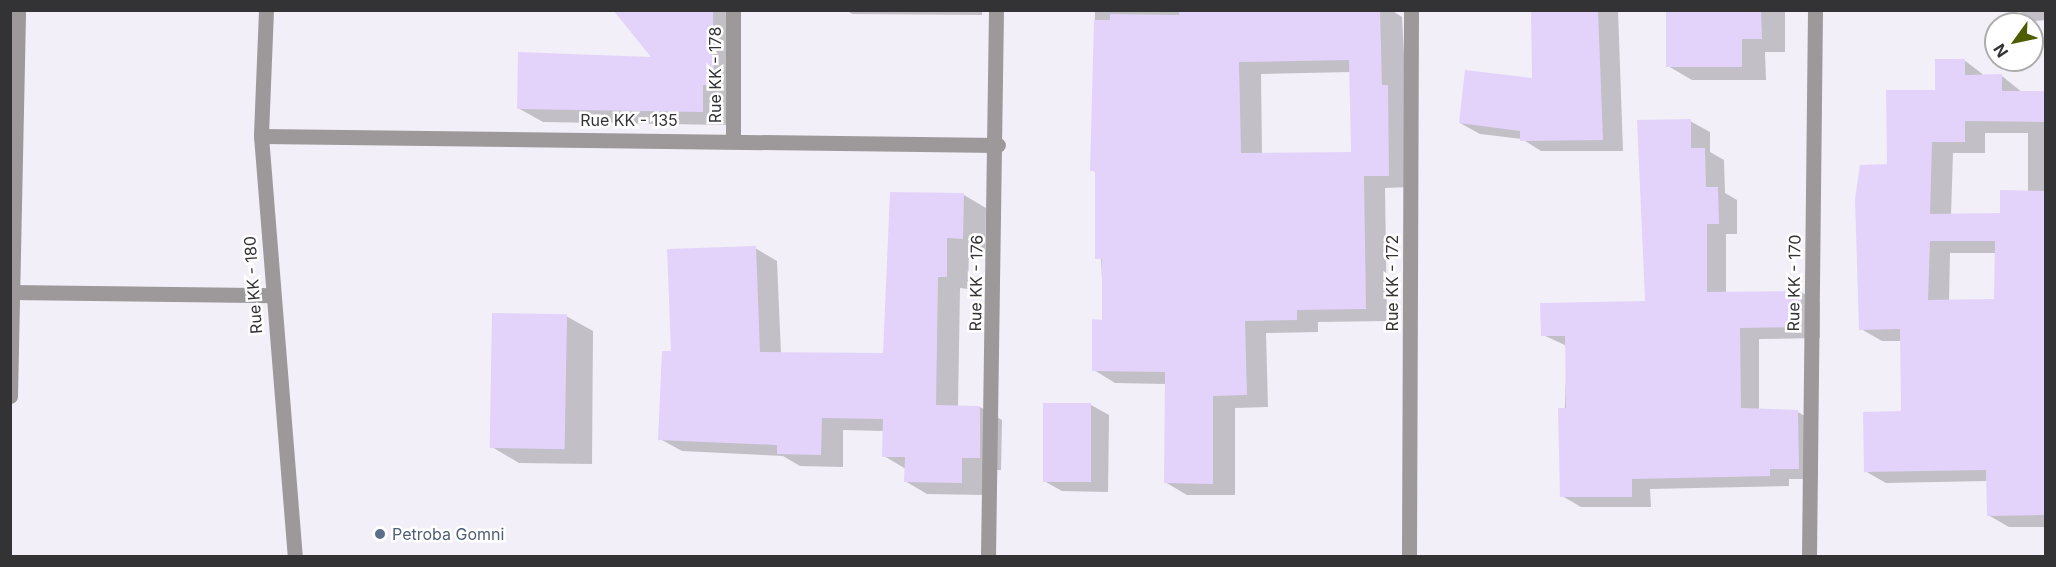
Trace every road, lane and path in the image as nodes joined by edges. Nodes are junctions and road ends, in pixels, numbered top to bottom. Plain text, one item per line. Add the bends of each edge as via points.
1 (18, 10) edge
2 (266, 10) edge
3 (733, 10) edge
4 (996, 10) edge
5 (1411, 10) edge
6 (1815, 10) edge
7 (261, 136) junction
8 (732, 139) junction
9 (998, 145) junction
10 (13, 292) edge
11 (272, 295) junction
12 (10, 396) edge
13 (295, 556) edge
14 (988, 556) edge
15 (1409, 556) edge
16 (1809, 556) edge

1 - 10 street
2 - 7 street, Rue KK - 180
3 - 8 street, Rue KK - 178
4 - 9 street, Rue KK - 176
5 - 15 street, Rue KK - 172
6 - 16 street, Rue KK - 170
7 - 8 street, Rue KK - 135
7 - 11 street, Rue KK - 180
8 - 9 street, Rue KK - 135
9 - 14 street, Rue KK - 176
10 - 11 street
10 - 12 street
11 - 13 street, Rue KK - 180

